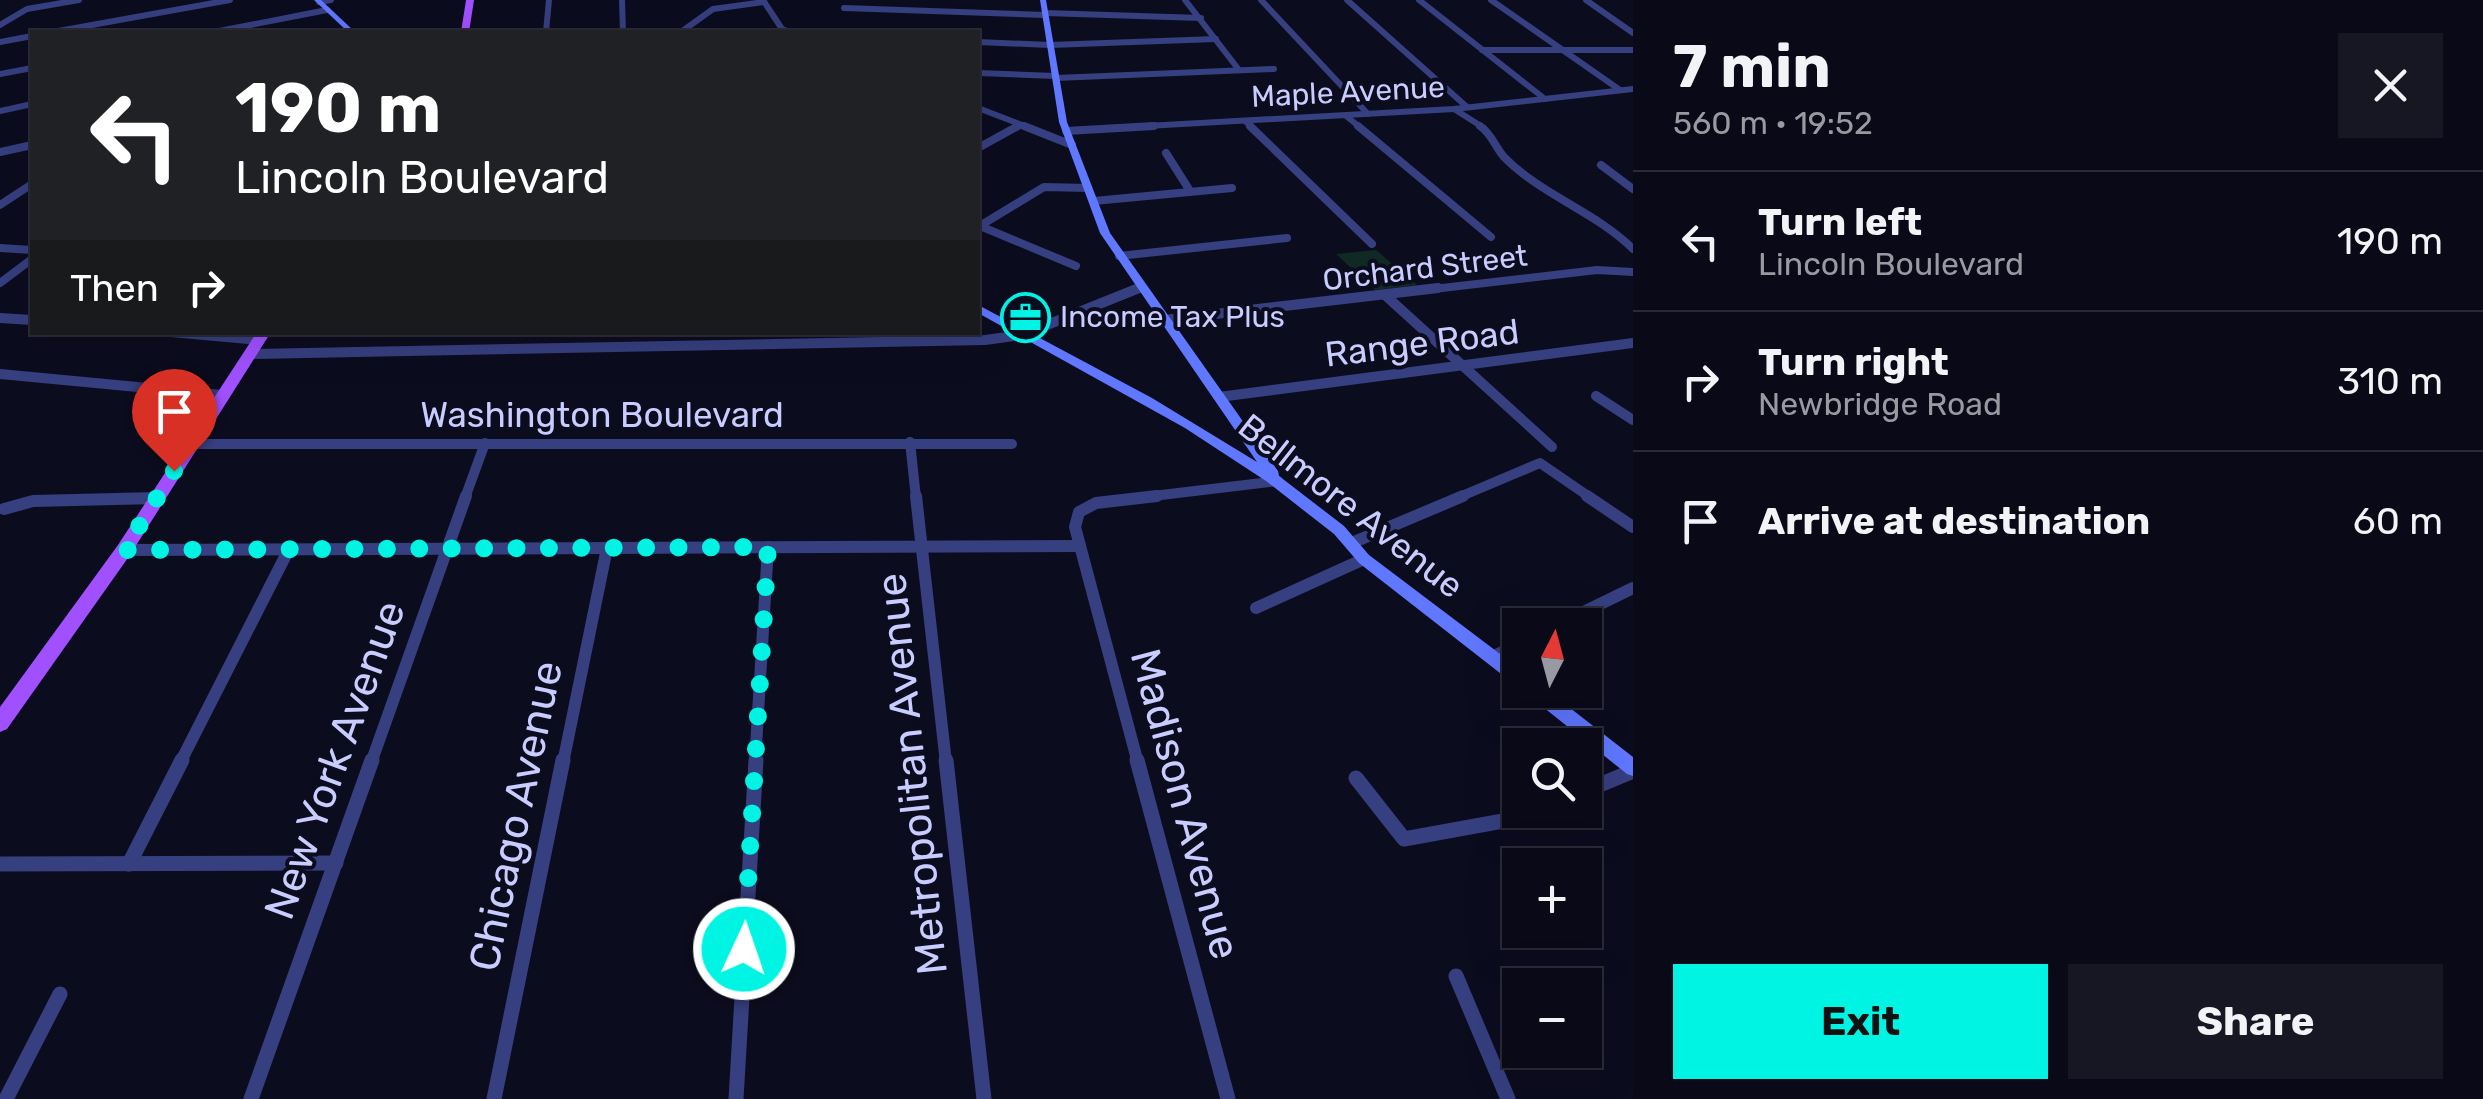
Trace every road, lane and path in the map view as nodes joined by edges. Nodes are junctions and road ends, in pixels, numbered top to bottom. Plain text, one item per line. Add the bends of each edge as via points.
1 (30, 0) edge
2 (80, 0) edge
3 (230, 0) edge
4 (331, 0) edge
5 (470, 0) edge
6 (549, 0) edge
7 (622, 0) edge
8 (1185, 0) edge
9 (1260, 0) edge
10 (1347, 0) edge
11 (1419, 0) edge
12 (1491, 0) edge
13 (1586, 0) edge
14 (318, 1) edge
15 (763, 1) edge
16 (33, 8) junction
17 (844, 8) dead end
18 (876, 9) junction
19 (1044, 9) edge
20 (327, 10) junction
21 (1201, 18) junction
22 (874, 21) dead end
23 (0, 25) edge
24 (64, 30) edge
25 (224, 30) edge
26 (350, 30) edge
27 (465, 30) edge
28 (546, 30) edge
29 (623, 30) edge
30 (683, 30) edge
31 (781, 30) edge
32 (1633, 33) edge
33 (30, 36) edge
34 (1216, 40) junction
35 (0, 42) edge
36 (980, 42) edge
37 (1050, 45) junction
38 (1482, 50) junction
39 (1562, 50) junction
40 (1633, 50) edge
41 (30, 68) edge
42 (1274, 69) dead end
43 (1238, 70) junction
44 (980, 73) edge
45 (0, 74) edge
46 (1056, 77) junction
47 (1633, 89) edge
48 (1620, 90) junction
49 (1545, 99) junction
50 (30, 104) edge
51 (1468, 107) junction
52 (1454, 108) junction
53 (980, 109) edge
54 (0, 110) edge
55 (1368, 114) junction
56 (1346, 116) junction
57 (1246, 121) junction
58 (1020, 125) junction
59 (1066, 131) junction
60 (30, 145) edge
61 (1072, 145) junction
62 (980, 147) edge
63 (0, 152) edge
64 (1166, 153) dead end
65 (1601, 165) dead end
66 (1088, 188) junction
67 (1232, 188) dead end
68 (1633, 189) edge
69 (27, 191) edge
70 (1190, 191) junction
71 (1094, 201) junction
72 (0, 205) edge
73 (980, 225) edge
74 (980, 226) edge
75 (1491, 237) dead end
76 (1287, 238) dead end
77 (1372, 244) dead end
78 (0, 248) edge
79 (1633, 248) edge
80 (30, 250) edge
81 (1119, 256) junction
82 (30, 260) edge
83 (1076, 266) dead end
84 (1633, 272) edge
85 (0, 283) edge
86 (1140, 288) junction
87 (1386, 295) junction
88 (980, 311) edge
89 (0, 318) edge
90 (30, 320) edge
91 (1164, 320) junction
92 (197, 335) edge
93 (1022, 335) junction
94 (258, 342) edge
95 (1633, 343) edge
96 (1462, 365) junction
97 (0, 374) edge
98 (222, 395) junction
99 (1596, 396) dead end
100 (1219, 397) junction
101 (1633, 420) edge
102 (910, 442) junction
103 (192, 444) junction
104 (485, 444) junction
105 (1012, 444) dead end
106 (1552, 447) dead end
107 (1278, 481) junction
108 (157, 498) junction
109 (1, 508) edge
110 (1633, 527) edge
111 (1354, 542) junction
112 (1080, 546) junction
113 (768, 547) junction
114 (922, 547) junction
115 (448, 548) junction
116 (607, 548) junction
117 (289, 549) junction
118 (124, 550) junction
119 (1364, 558) junction
120 (1633, 588) edge
121 (1256, 608) dead end
122 (1592, 608) edge
123 (1502, 652) edge
124 (1492, 657) junction
125 (1502, 665) edge
126 (1557, 708) edge
127 (0, 723) edge
128 (1633, 769) edge
129 (1356, 778) dead end
130 (1602, 783) edge
131 (1502, 821) edge
132 (336, 863) junction
133 (0, 864) edge
134 (128, 864) junction
135 (1456, 976) dead end
136 (60, 994) dead end
137 (6, 1099) edge
138 (251, 1099) edge
139 (494, 1099) edge
140 (736, 1099) edge
141 (984, 1099) edge
142 (1228, 1099) edge
143 (1508, 1099) edge

1 - 16 street
2 - 16 street
3 - 24 street
4 - 14 street
5 - 27 main road
6 - 28 street
7 - 29 street
8 - 21 street
9 - 55 street
10 - 51 street
11 - 38 street
12 - 39 street
13 - 32 street
14 - 20 main road
15 - 30 street via 712,9
15 - 31 street
16 - 23 street
17 - 18 street
18 - 19 street
18 - 22 street
19 - 21 street
19 - 37 main road
20 - 25 street
20 - 26 main road
21 - 34 street
33 - 35 street
34 - 37 street
34 - 43 street
36 - 37 street
37 - 46 main road
38 - 39 street
38 - 49 street
39 - 40 street
39 - 48 street
41 - 45 street
42 - 43 street
43 - 46 street
44 - 46 street
46 - 59 main road
47 - 48 street, Maple Avenue
48 - 49 street, Maple Avenue
49 - 51 street, Maple Avenue
50 - 54 street
51 - 52 street, Maple Avenue
52 - 55 street, Maple Avenue
52 - 79 street via 1488,131 1503,156
53 - 58 street
55 - 56 street, Maple Avenue
56 - 57 street, Maple Avenue
56 - 75 street
57 - 59 street, Maple Avenue
57 - 77 street
58 - 61 street
58 - 62 street
59 - 61 main road
60 - 63 street
61 - 66 main road
64 - 70 street
65 - 68 street
66 - 71 main road
66 - 73 street via 1044,187
67 - 70 street
69 - 72 street
70 - 71 street
71 - 81 main road
74 - 83 street
76 - 81 street
78 - 80 street
81 - 86 main road
82 - 85 street
84 - 87 street, Orchard Street via 1597,270
86 - 91 main road
86 - 93 street
87 - 91 street, Orchard Street
87 - 96 street
88 - 93 main road, Bellmore Avenue
89 - 90 street
91 - 100 main road
92 - 94 street
93 - 94 street via 946,341
93 - 107 main road, Bellmore Avenue
94 - 98 main road
95 - 96 street, Range Road
96 - 100 street, Range Road
96 - 106 street
97 - 98 street
98 - 103 main road
99 - 101 street
100 - 107 main road
102 - 104 street, Washington Boulevard
102 - 105 street, Washington Boulevard
102 - 114 street, Metropolitan Avenue
103 - 104 street, Washington Boulevard
103 - 108 main road
104 - 115 street, New York Avenue
107 - 111 main road, Bellmore Avenue
107 - 112 street, Madison Avenue via 1096,503 1079,512
108 - 109 street
108 - 118 main road
110 - 111 street via 1540,463
111 - 119 main road, Bellmore Avenue
112 - 114 street
112 - 142 street, Madison Avenue
113 - 114 street
113 - 116 street
113 - 140 street
114 - 141 street, Metropolitan Avenue
115 - 116 street
115 - 117 street
115 - 132 street, New York Avenue
116 - 139 street, Chicago Avenue
117 - 118 street
117 - 134 street
118 - 127 main road
119 - 121 street
119 - 124 main road, Bellmore Avenue
120 - 122 street
123 - 124 street
124 - 125 main road, Bellmore Avenue
126 - 128 main road
128 - 130 street
129 - 131 street via 1404,839
132 - 134 street
132 - 138 street, New York Avenue
133 - 134 street
135 - 143 street
136 - 137 street

